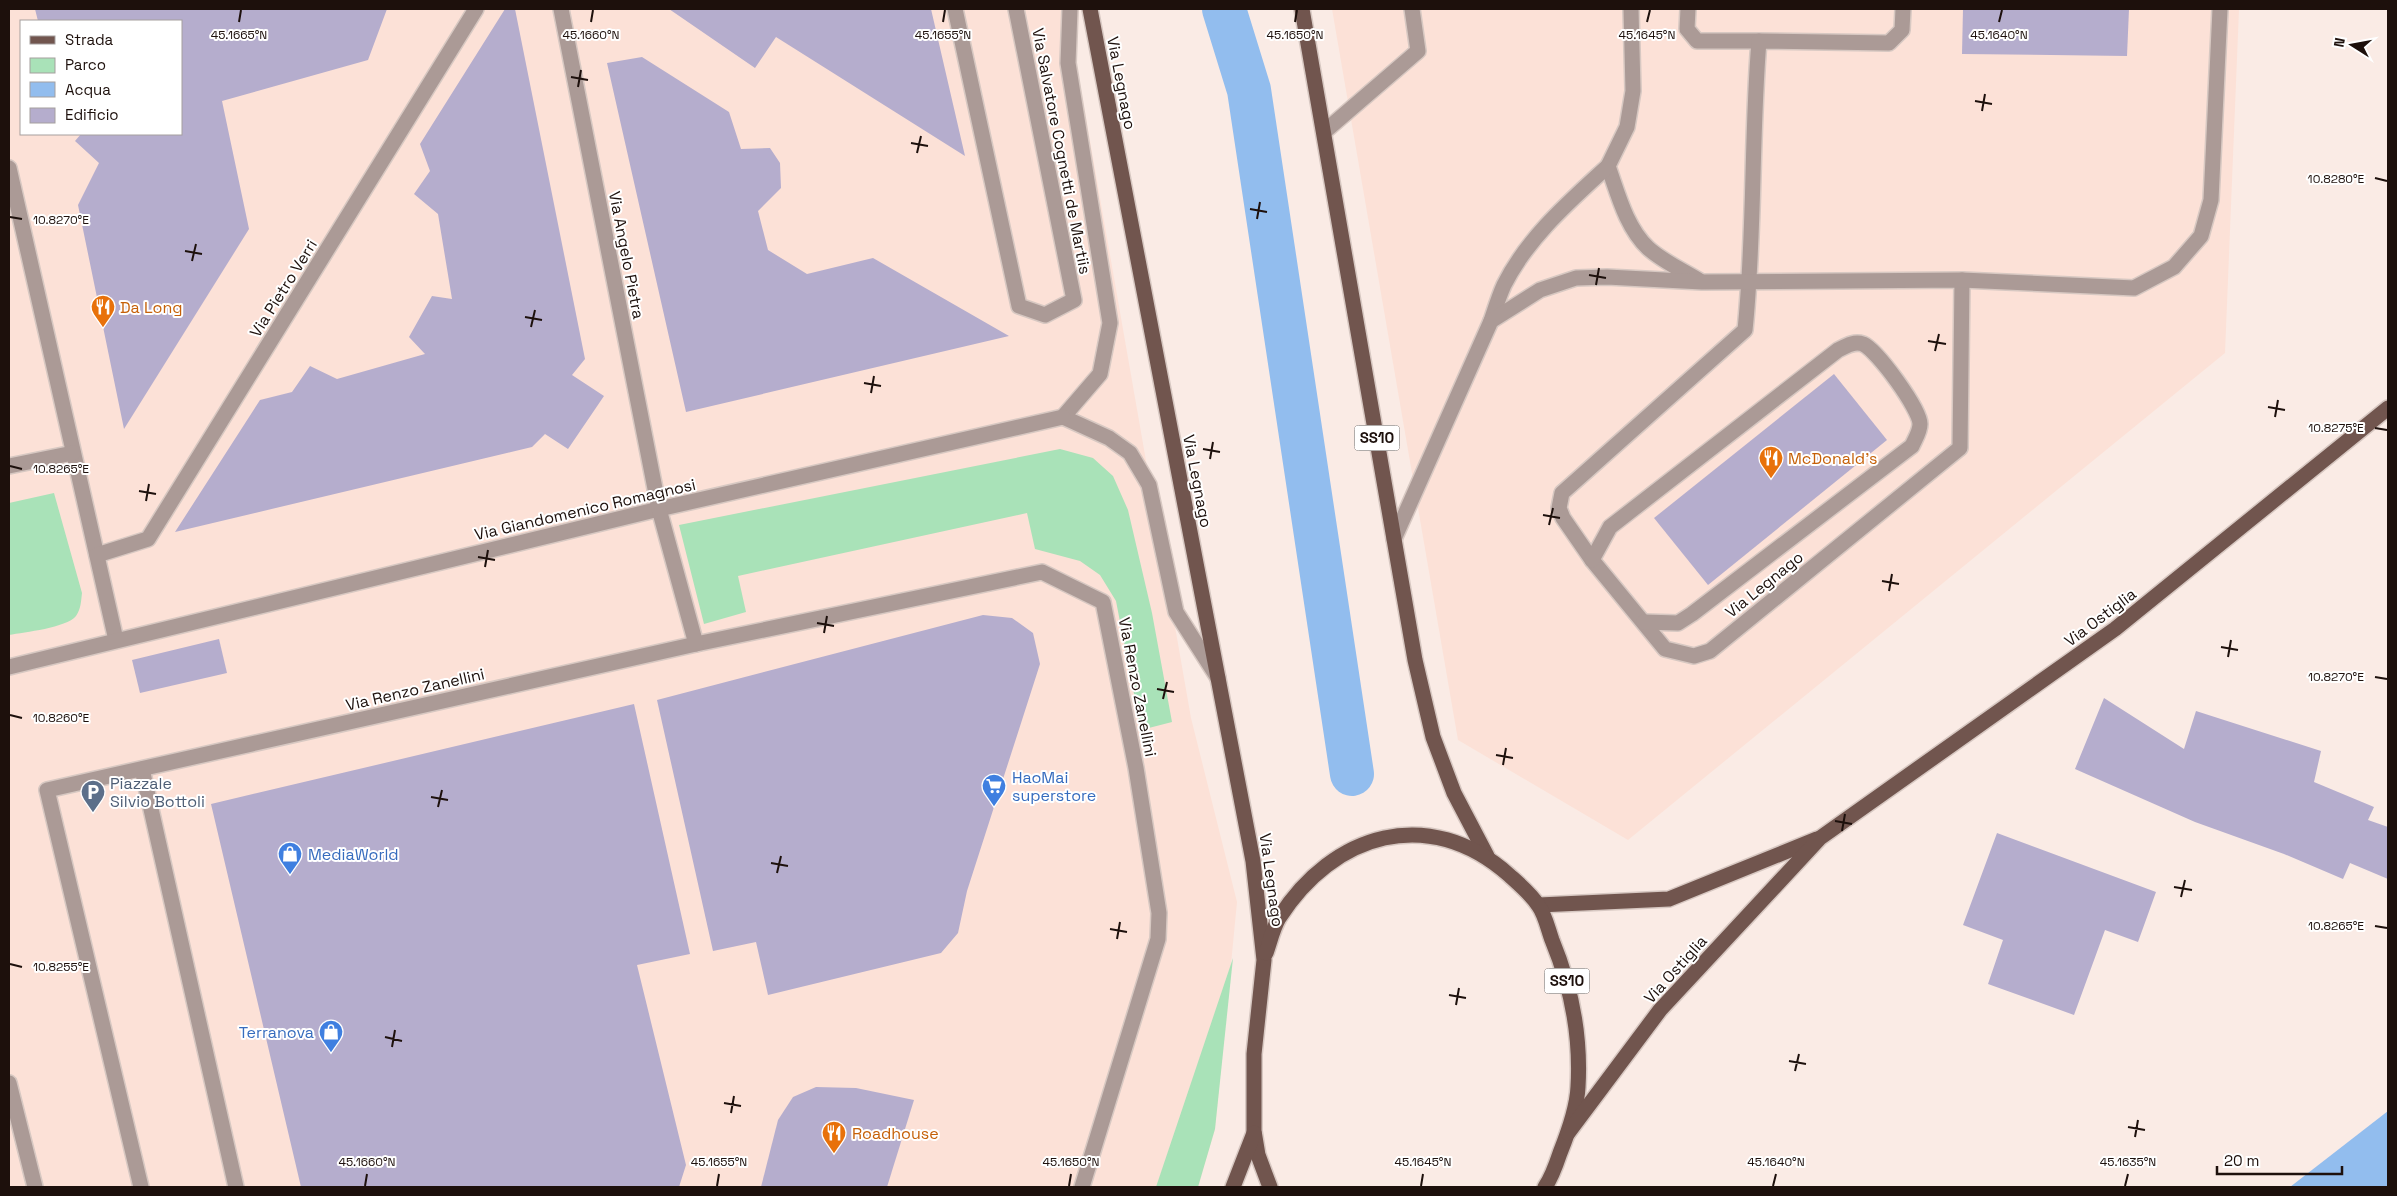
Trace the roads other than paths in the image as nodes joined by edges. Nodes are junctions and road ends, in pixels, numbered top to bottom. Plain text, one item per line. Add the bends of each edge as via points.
1 (476, 9) edge
2 (561, 9) edge
3 (955, 9) edge
4 (1016, 9) edge
5 (1070, 9) edge
6 (1090, 9) edge
7 (1302, 9) edge
8 (1412, 9) edge
9 (1630, 9) edge
10 (1688, 9) edge
11 (1902, 9) edge
12 (2220, 9) edge
13 (1759, 41) junction
14 (1324, 132) junction
15 (1608, 166) junction
16 (9, 168) edge
17 (1962, 280) junction
18 (1750, 281) junction
19 (1702, 282) junction
20 (1490, 321) junction
21 (2388, 408) edge
22 (1063, 417) junction
23 (73, 452) junction
24 (9, 466) edge
25 (659, 509) junction
26 (1394, 539) junction
27 (97, 555) junction
28 (1592, 560) junction
29 (1644, 622) junction
30 (116, 640) junction
31 (696, 644) junction
32 (9, 667) edge
33 (1218, 678) junction
34 (142, 769) junction
35 (1820, 838) junction
36 (1487, 856) junction
37 (1539, 905) junction
38 (1264, 960) junction
39 (9, 1083) edge
40 (1254, 1132) junction
41 (1568, 1133) junction
42 (1548, 1185) edge
43 (35, 1187) edge
44 (141, 1187) edge
45 (236, 1187) edge
46 (1082, 1187) edge
47 (1234, 1187) edge
48 (1270, 1187) edge

1 - 27 street, Via Pietro Verri via 148,539
2 - 25 street, Via Angelo Pietra
3 - 4 street, Via Salvatore Cognetti de Martiis via 1020,306 1045,315 1074,300
5 - 22 street via 1068,63 1110,323 1100,374
6 - 33 main road, Via Legnago / SS10
7 - 14 main road, Via Legnago / SS10
8 - 14 street via 1418,51
9 - 15 street via 1633,91 1627,127
10 - 13 street via 1688,29 1697,41
11 - 13 street via 1902,30 1889,43
12 - 17 street via 2211,200 2201,236 2174,267 2134,288
13 - 18 street
14 - 26 main road, Via Legnago / SS10
15 - 19 street via 1626,215 1649,249
15 - 20 street via 1555,215 1530,246 1505,284
16 - 23 street
17 - 18 street
17 - 29 street, Via Legnago via 1960,448 1710,650 1694,656 1665,649
18 - 19 street
18 - 28 street, Via Legnago via 1745,330 1562,493 1559,508 1563,518
19 - 20 street via 1576,278 1540,290
20 - 26 street
21 - 35 main road, Via Ostiglia via 2115,629
22 - 25 street, Via Giandomenico Romagnosi
22 - 33 street via 1109,438 1130,453 1149,485 1176,612
23 - 24 street
23 - 27 street
25 - 30 street, Via Giandomenico Romagnosi
25 - 31 street
26 - 36 main road, Via Legnago / SS10 via 1415,660 1433,737 1454,793
27 - 30 street
28 - 29 street, Via Legnago
28 - 29 street via 1610,527 1838,350 1853,342 1874,351 1918,411 1920,423 1912,446 1692,614 1678,623
30 - 32 street, Via Giandomenico Romagnosi
31 - 34 street, Via Renzo Zanellini
31 - 46 street, Via Renzo Zanellini via 1042,572 1104,602 1136,768 1159,930
33 - 38 main road, Via Legnago / SS10 via 1253,861
34 - 44 street via 47,790
34 - 45 street
35 - 37 main road, Via Ostiglia via 1669,899
35 - 41 main road, Via Ostiglia via 1660,1010
36 - 37 main road, Via Legnago / SS10
36 - 38 main road, Via Legnago / SS10 via 1428,836 1401,835 1375,839 1354,847 1321,868 1297,894 1278,919
37 - 41 main road, Via Legnago / SS10 via 1562,964 1575,1022 1578,1089
38 - 40 main road, Via Legnago / SS10 via 1254,1054
39 - 43 street
40 - 47 main road
40 - 48 main road, Via Legnago / SS10 via 1258,1155
41 - 42 main road, Via Legnago / SS10

